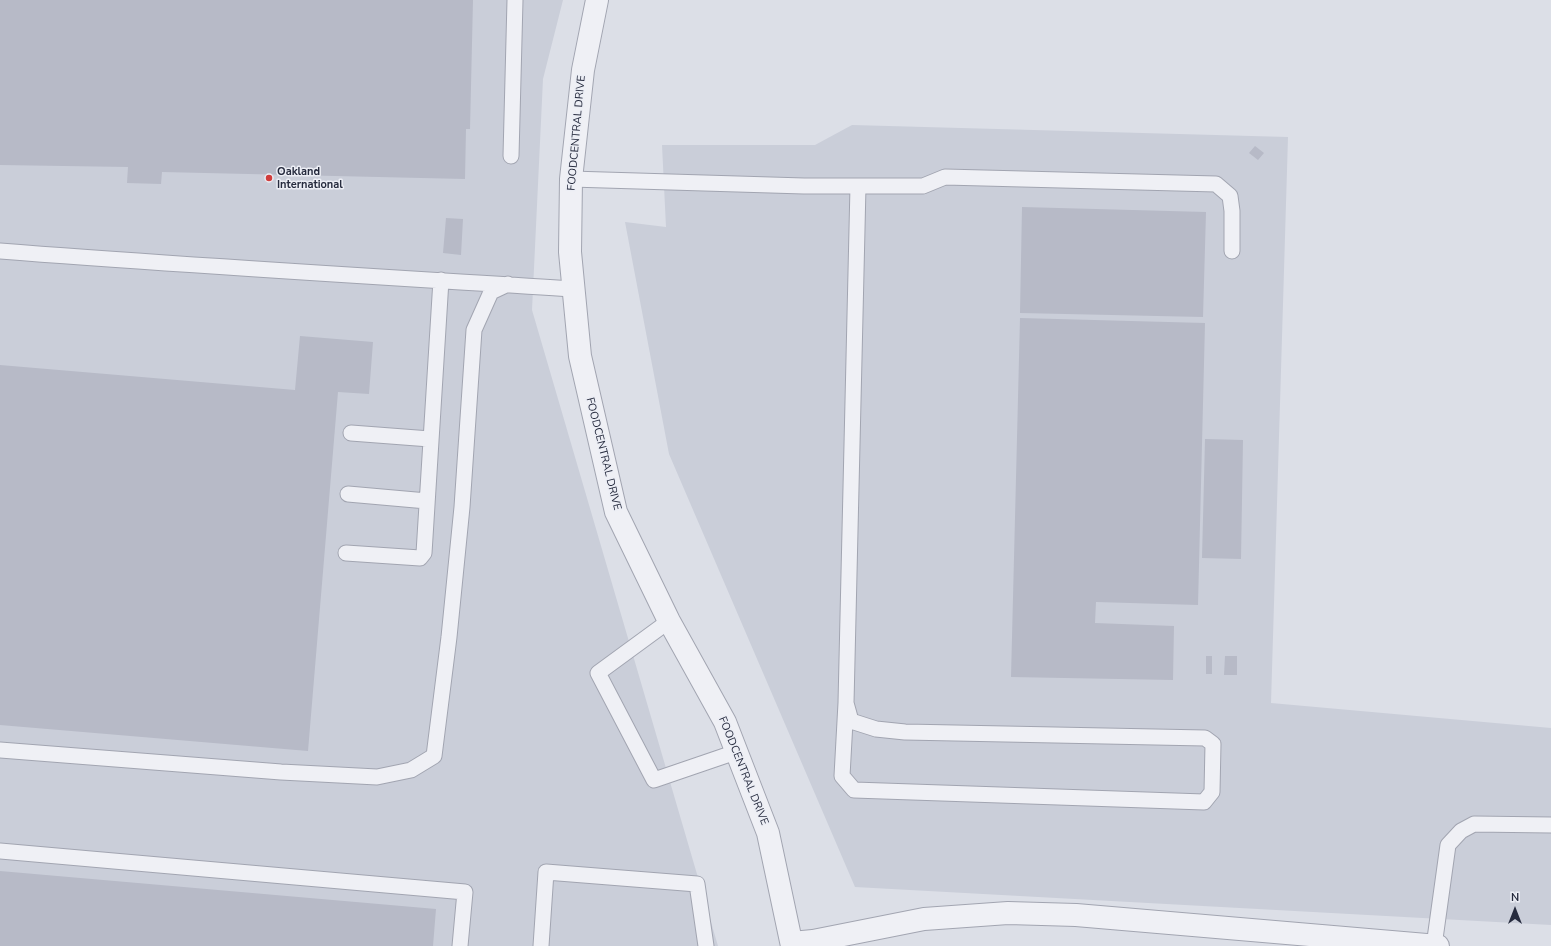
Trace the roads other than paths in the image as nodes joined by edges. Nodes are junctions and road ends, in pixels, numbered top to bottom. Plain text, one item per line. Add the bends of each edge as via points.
1 (515, 0) edge
2 (597, 0) edge
3 (511, 156) dead end
4 (571, 179) junction
5 (858, 186) junction
6 (0, 251) edge
7 (1232, 251) dead end
8 (441, 280) junction
9 (508, 284) junction
10 (574, 289) junction
11 (351, 433) dead end
12 (430, 439) junction
13 (348, 494) dead end
14 (427, 501) junction
15 (346, 553) dead end
16 (669, 621) junction
17 (846, 703) junction
18 (0, 750) edge
19 (736, 752) junction
20 (1551, 825) edge
21 (0, 851) edge
22 (792, 945) edge
23 (460, 946) edge
24 (541, 946) edge
25 (706, 946) edge
26 (1434, 946) edge
27 (1438, 946) edge

1 - 3 lane
2 - 4 street, FOODCENTRAL DRIVE via 583,70
4 - 5 lane
4 - 10 street, FOODCENTRAL DRIVE via 570,252
5 - 7 lane via 923,186 945,177 1216,184 1230,196
5 - 17 lane
6 - 8 lane via 206,267
8 - 9 lane
8 - 12 lane
9 - 10 lane
9 - 18 lane via 490,292 474,330 460,522 434,756 411,770 377,776 281,772
10 - 16 street, FOODCENTRAL DRIVE via 580,356 616,512
11 - 12 lane
12 - 14 lane
13 - 14 lane
14 - 15 lane via 424,553 420,558
16 - 19 street, FOODCENTRAL DRIVE via 725,722
16 - 19 lane via 598,673 654,780
17 - 17 lane via 842,776 854,790 1204,802 1212,792 1213,744 1205,738 905,732 876,729 852,721
19 - 22 street, FOODCENTRAL DRIVE via 768,834
20 - 26 lane via 1474,824 1461,831 1448,845
21 - 23 lane via 465,892
22 - 26 street via 924,919 1008,913 1084,916
24 - 25 lane via 546,872 697,884
26 - 27 street

